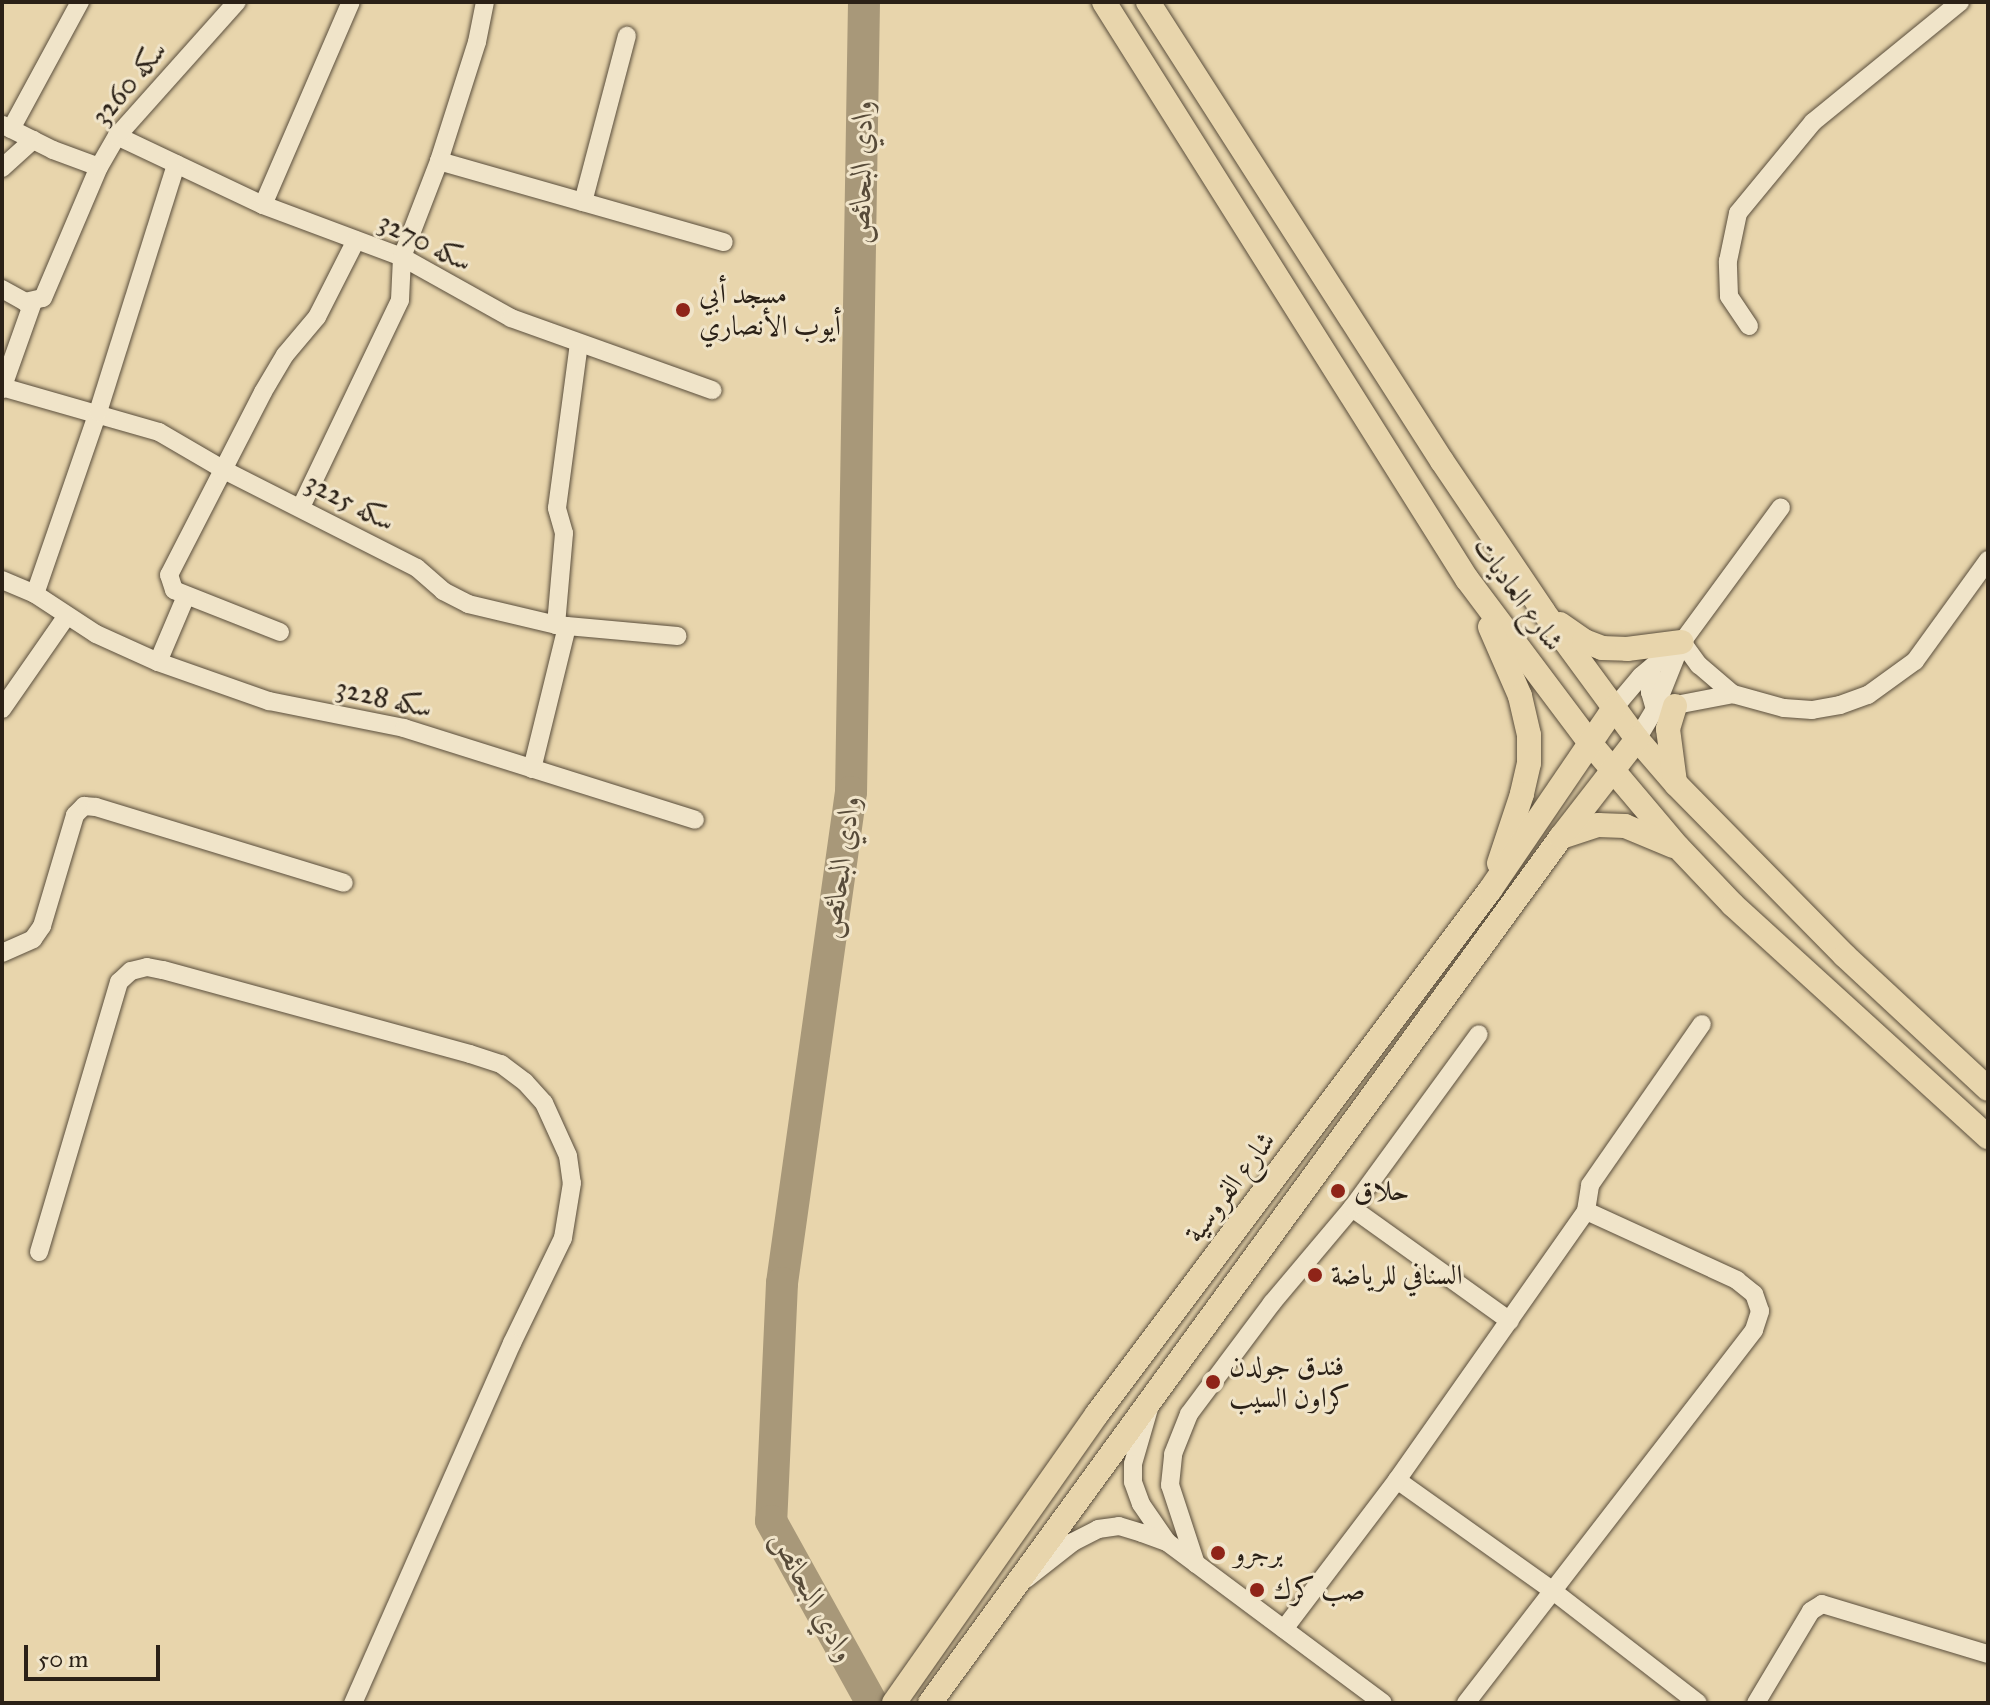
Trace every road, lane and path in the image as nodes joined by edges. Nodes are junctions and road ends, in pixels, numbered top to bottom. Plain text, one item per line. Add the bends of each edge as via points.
1 (80, 2) edge
2 (237, 2) edge
3 (351, 2) edge
4 (485, 2) edge
5 (1104, 2) edge
6 (1148, 2) edge
7 (1960, 2) edge
8 (627, 36) dead end
9 (6, 127) edge
10 (117, 136) junction
11 (33, 140) junction
12 (439, 161) junction
13 (176, 164) junction
14 (99, 167) junction
15 (2, 168) edge
16 (583, 202) junction
17 (263, 205) junction
18 (356, 240) junction
19 (724, 242) dead end
20 (402, 257) junction
21 (2, 289) edge
22 (33, 302) junction
23 (1749, 326) dead end
24 (579, 343) junction
25 (2, 388) edge
26 (712, 390) dead end
27 (98, 412) junction
28 (224, 470) junction
29 (301, 507) junction
30 (1781, 507) dead end
31 (1988, 560) edge
32 (1467, 579) junction
33 (2, 580) edge
34 (35, 594) junction
35 (186, 596) junction
36 (1543, 611) junction
37 (66, 617) junction
38 (561, 625) junction
39 (280, 632) dead end
40 (678, 636) dead end
41 (1682, 642) junction
42 (158, 662) junction
43 (1652, 667) junction
44 (1733, 694) junction
45 (1614, 708) junction
46 (1665, 708) junction
47 (2, 709) edge
48 (1637, 739) junction
49 (1590, 743) junction
50 (532, 769) junction
51 (1615, 771) junction
52 (1676, 784) junction
53 (695, 820) dead end
54 (1561, 837) junction
55 (1678, 847) junction
56 (344, 883) dead end
57 (1490, 890) junction
58 (2, 953) edge
59 (1702, 1024) dead end
60 (1479, 1034) dead end
61 (1988, 1089) edge
62 (1988, 1137) edge
63 (1352, 1208) junction
64 (1586, 1211) junction
65 (39, 1252) dead end
66 (1510, 1321) junction
67 (1152, 1398) junction
68 (1397, 1480) junction
69 (1167, 1542) junction
70 (1196, 1564) junction
71 (1016, 1586) junction
72 (1553, 1591) junction
73 (1284, 1629) junction
74 (1988, 1654) edge
75 (353, 1703) edge
76 (894, 1703) edge
77 (930, 1703) edge
78 (1383, 1703) edge
79 (1466, 1703) edge
80 (1698, 1703) edge
81 (1756, 1703) edge

1 - 9 street
2 - 10 street, سكه 3260
3 - 17 street
4 - 12 street
5 - 32 main road, شارع العاديات
6 - 36 main road, شارع العاديات
7 - 23 street via 1813,122 1738,213 1728,261 1729,296
8 - 16 street
9 - 11 street
10 - 13 street, سكه 3270
10 - 14 street, سكه 3260
11 - 14 street
11 - 15 street
12 - 16 street
12 - 20 street
13 - 17 street, سكه 3270
13 - 27 street
14 - 22 street, سكه 3260 via 43,298
16 - 19 street
17 - 18 street, سكه 3270
18 - 20 street, سكه 3270
18 - 28 street via 317,317 263,392
20 - 24 street, سكه 3270 via 511,318
20 - 29 street via 400,300
21 - 22 street
22 - 25 street, سكه 3260
24 - 26 street, سكه 3270
24 - 38 street via 557,508 564,533
25 - 27 street, سكه 3225
27 - 28 street, سكه 3225 via 159,432
27 - 34 street
28 - 29 street, سكه 3225
28 - 35 street via 169,575 174,590
29 - 38 street, سكه 3225 via 417,568 468,604
30 - 41 street
31 - 44 street via 1915,661 1868,695 1812,710
32 - 49 main road, شارع العاديات
32 - 57 main road via 1520,696 1529,735 1522,794
33 - 34 street, سكه 3228
34 - 37 street, سكه 3228
35 - 39 street
35 - 42 street
36 - 41 main road via 1602,648
36 - 45 main road, شارع العاديات
37 - 42 street, سكه 3228
37 - 47 street
38 - 40 street, سكه 3225
38 - 50 street
41 - 43 street
41 - 44 street
41 - 46 street
42 - 50 street, سكه 3228 via 269,701 404,728
43 - 45 street
43 - 46 street via 1650,692
44 - 46 street
45 - 48 main road, شارع العاديات
45 - 49 main road, شارع الفروسية
46 - 48 street
46 - 52 main road
48 - 51 main road
48 - 52 main road, شارع العاديات
49 - 51 main road, شارع العاديات
49 - 57 main road, شارع الفروسية
50 - 53 street, سكه 3228
51 - 54 main road
51 - 55 main road, شارع العاديات
52 - 61 main road, شارع العاديات via 1845,956
54 - 55 main road via 1598,825 1625,826
54 - 67 main road
55 - 62 main road, شارع العاديات via 1733,905
56 - 58 street via 84,806 75,815 42,926 33,939
57 - 76 main road, شارع الفروسية via 1097,1414
59 - 64 street via 1590,1185
60 - 63 street
63 - 66 street
63 - 70 street via 1189,1414 1173,1454 1170,1485
64 - 66 street
64 - 72 street via 1737,1280 1754,1294 1760,1311 1754,1330
65 - 75 street via 119,982 131,971 147,967 177,974 470,1054 501,1064 544,1103 568,1156 572,1183 563,1238
66 - 68 street
67 - 69 street via 1133,1482
67 - 71 main road
68 - 72 street
68 - 73 street
69 - 70 street
69 - 71 street via 1119,1526 1098,1529
70 - 73 street
71 - 77 main road
72 - 79 street
72 - 80 street
73 - 78 street
74 - 81 street via 1822,1604 1811,1611

